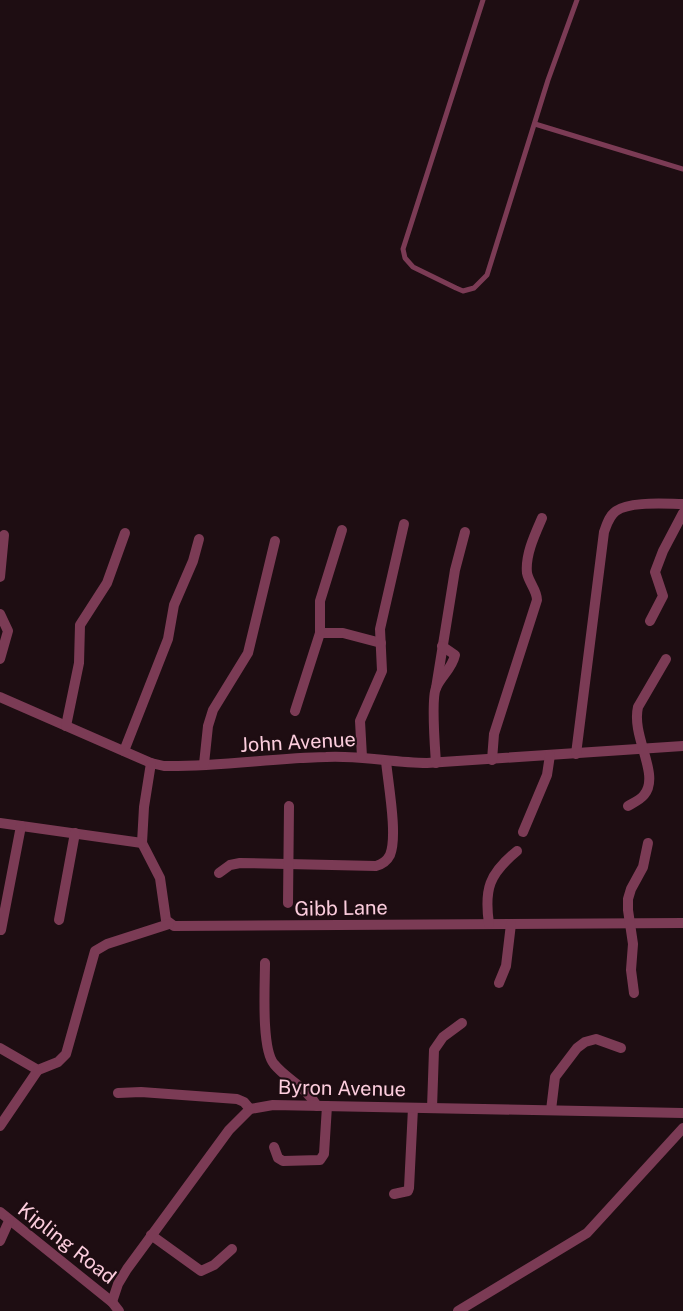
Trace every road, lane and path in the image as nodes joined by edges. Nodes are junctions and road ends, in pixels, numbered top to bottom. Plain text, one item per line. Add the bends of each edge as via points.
1 (483, 0) edge
2 (577, 0) edge
3 (535, 124) junction
4 (683, 169) edge
5 (683, 504) edge
6 (683, 513) edge
7 (542, 518) dead end
8 (404, 524) dead end
9 (342, 530) dead end
10 (465, 532) dead end
11 (126, 533) dead end
12 (4, 535) dead end
13 (199, 539) dead end
14 (274, 541) dead end
15 (0, 577) edge
16 (0, 614) edge
17 (650, 621) dead end
18 (320, 633) junction
19 (381, 643) junction
20 (0, 659) edge
21 (666, 659) dead end
22 (0, 697) edge
23 (295, 711) dead end
24 (66, 726) junction
25 (683, 746) edge
26 (642, 749) junction
27 (124, 752) junction
28 (576, 753) junction
29 (550, 755) junction
30 (362, 757) junction
31 (492, 760) junction
32 (386, 761) junction
33 (151, 763) junction
34 (436, 763) junction
35 (204, 764) junction
36 (289, 806) dead end
37 (628, 806) dead end
38 (0, 823) edge
39 (21, 826) junction
40 (523, 832) dead end
41 (75, 833) junction
42 (142, 843) junction
43 (648, 843) dead end
44 (517, 851) dead end
45 (288, 864) junction
46 (219, 873) dead end
47 (288, 903) dead end
48 (59, 920) dead end
49 (683, 923) edge
50 (169, 924) junction
51 (489, 924) junction
52 (511, 924) junction
53 (629, 924) junction
54 (1, 930) edge
55 (265, 963) dead end
56 (499, 983) dead end
57 (634, 993) dead end
58 (462, 1023) dead end
59 (0, 1048) edge
60 (621, 1048) dead end
61 (38, 1070) junction
62 (118, 1093) dead end
63 (322, 1106) junction
64 (413, 1108) junction
65 (432, 1108) junction
66 (250, 1109) junction
67 (551, 1110) junction
68 (683, 1113) edge
69 (0, 1126) edge
70 (683, 1128) edge
71 (274, 1147) dead end
72 (394, 1194) dead end
73 (0, 1212) edge
74 (9, 1221) junction
75 (152, 1235) junction
76 (0, 1241) edge
77 (232, 1249) dead end
78 (115, 1306) edge
79 (458, 1311) edge

1 - 3 lane via 403,249 413,267 464,291 483,280
2 - 3 lane
3 - 4 lane
5 - 28 street via 626,507 615,511 608,520
6 - 17 street via 657,564 656,577 663,596
7 - 31 street via 533,539 527,573 537,600 495,729
8 - 19 street via 380,629
9 - 18 street via 320,601
10 - 34 street via 442,646 455,657 436,688
11 - 24 street via 107,583 80,628 80,657
12 - 15 street
13 - 27 street via 174,605 168,639
14 - 35 street via 248,653 213,710
16 - 20 street via 8,631
18 - 19 street via 343,633
18 - 23 street
19 - 30 street via 381,675 360,721
21 - 26 street via 639,706 637,728
22 - 24 street, John Avenue
24 - 27 street, John Avenue
25 - 26 street, John Avenue
26 - 28 street, John Avenue
26 - 37 street via 649,787
27 - 33 street, John Avenue
28 - 29 street, John Avenue
29 - 31 street, John Avenue
29 - 40 street via 547,775
30 - 32 street, John Avenue
30 - 35 street, John Avenue
31 - 34 street, John Avenue
32 - 34 street, John Avenue
32 - 45 street via 393,837 391,852 384,863
33 - 35 street, John Avenue
33 - 42 street
36 - 45 street
38 - 39 street
39 - 41 street
39 - 54 street
41 - 42 street
41 - 48 street
42 - 50 street via 160,879 164,916
43 - 53 street via 643,867 628,899
44 - 51 street via 500,865 490,882 486,898
45 - 46 street via 240,863
45 - 47 street
49 - 53 street, Gibb Lane
50 - 51 street, Gibb Lane via 215,928
50 - 61 street via 95,951 66,1054
51 - 52 street, Gibb Lane
52 - 53 street, Gibb Lane
52 - 56 street via 506,966
53 - 57 street
55 - 63 street via 268,1055 276,1067
58 - 65 street via 442,1036 434,1050
59 - 61 street
60 - 67 street via 596,1039 577,1048 555,1077
61 - 69 street
62 - 66 street via 237,1099
63 - 64 street, Byron Avenue
63 - 66 street, Byron Avenue via 263,1105
63 - 71 street via 324,1154 320,1160 283,1161
64 - 65 street, Byron Avenue
64 - 72 street via 409,1188
65 - 67 street, Byron Avenue
66 - 75 street via 229,1130
67 - 68 street, Byron Avenue
70 - 79 street via 587,1233
73 - 74 street, Kipling Road
74 - 76 street
74 - 78 street, Kipling Road
75 - 77 street via 201,1271
75 - 78 street via 118,1284

